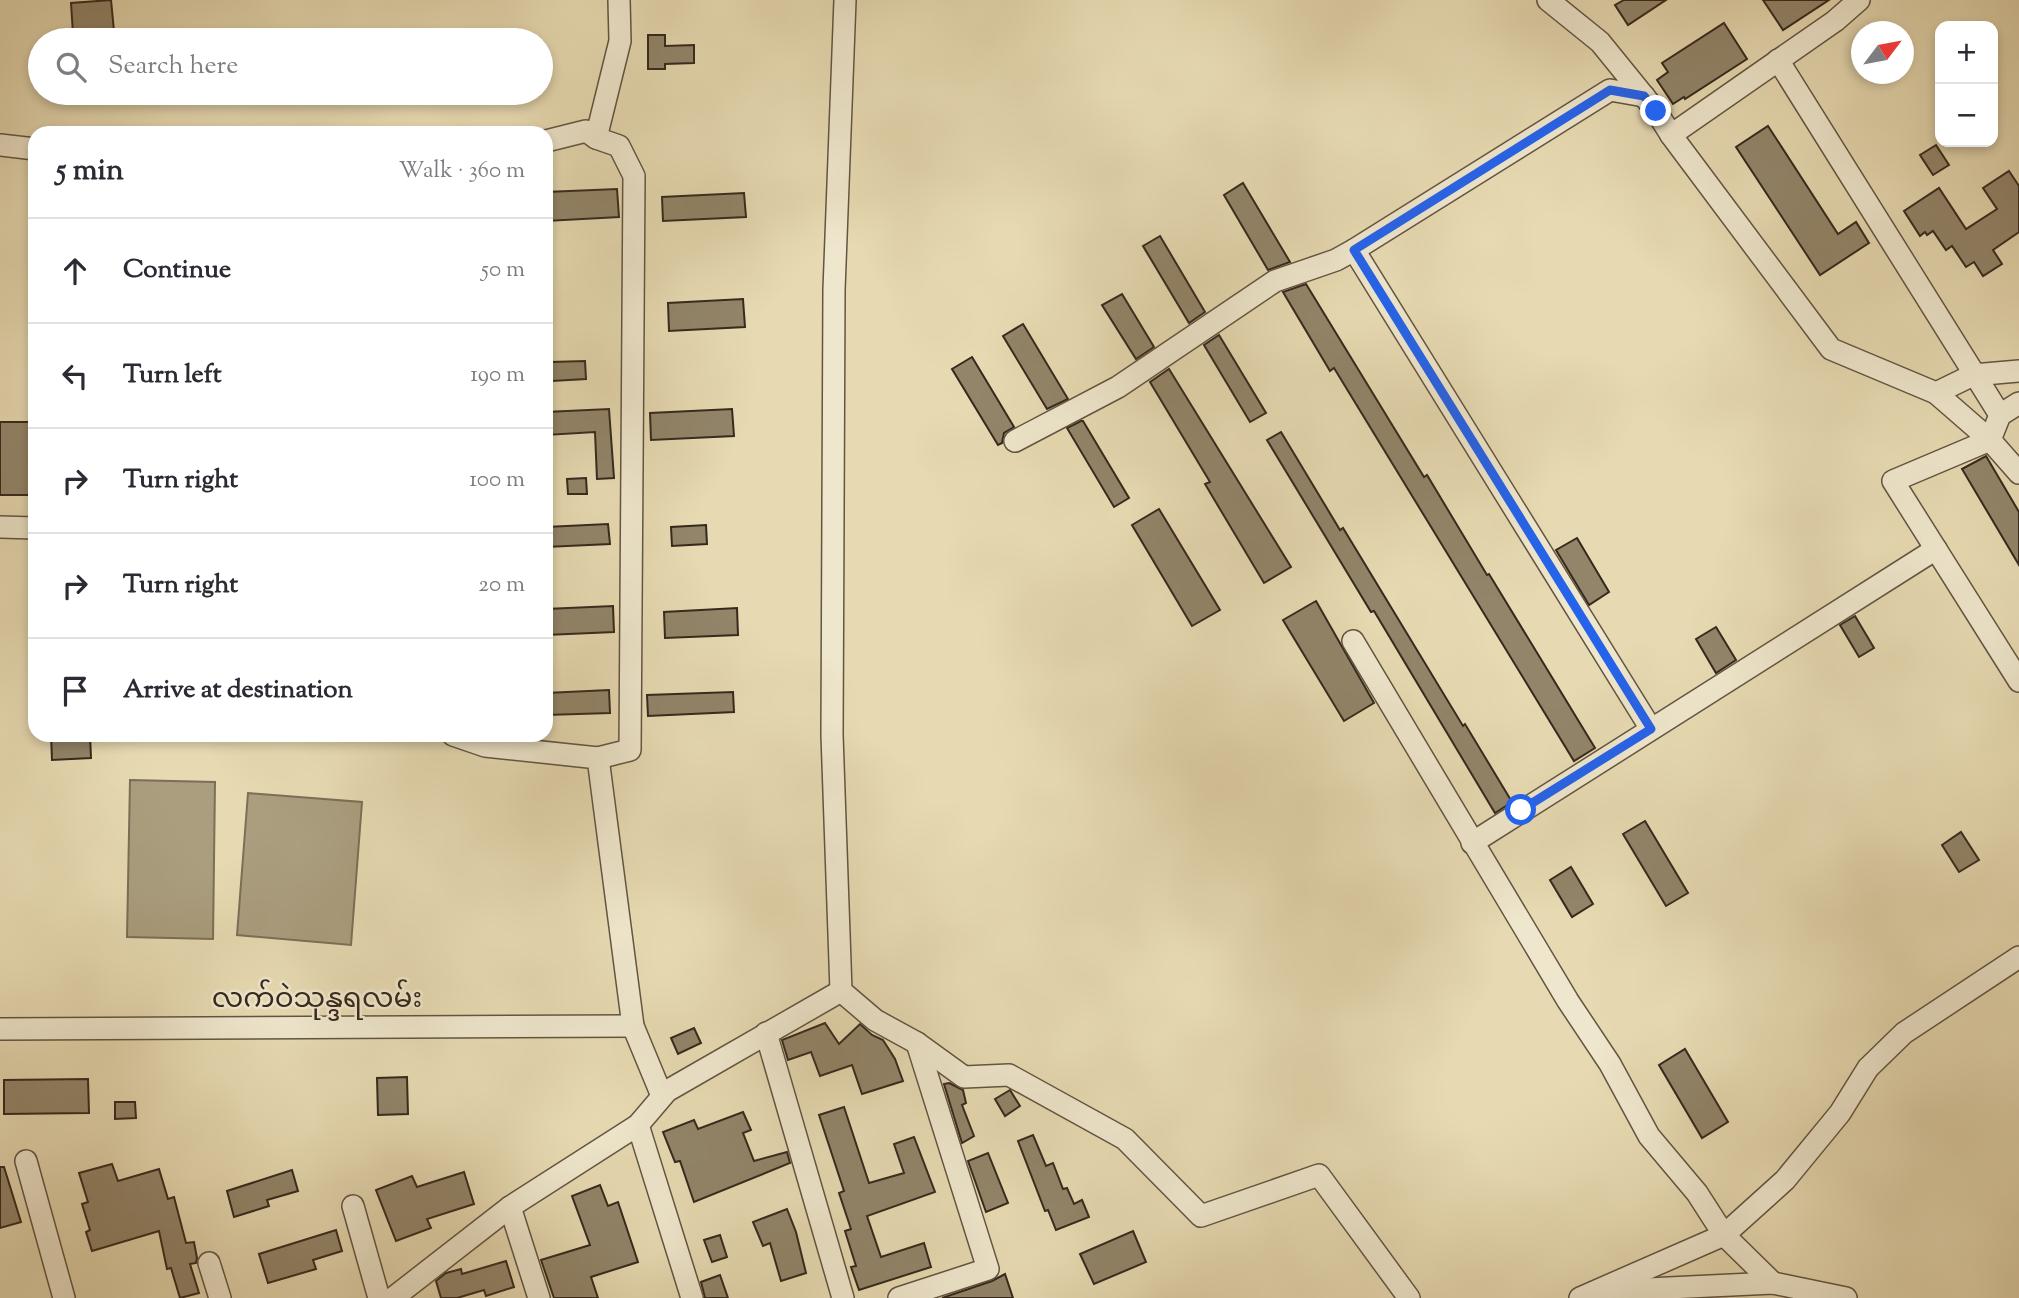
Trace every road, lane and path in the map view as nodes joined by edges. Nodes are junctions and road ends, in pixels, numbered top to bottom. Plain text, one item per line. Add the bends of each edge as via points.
1 (619, 0) edge
2 (845, 0) edge
3 (1548, 0) edge
4 (1859, 0) edge
5 (1778, 60) junction
6 (1644, 96) junction
7 (1671, 135) junction
8 (596, 138) junction
9 (553, 139) edge
10 (0, 145) edge
11 (28, 148) edge
12 (1354, 250) junction
13 (2019, 371) edge
14 (1973, 375) junction
15 (1936, 393) junction
16 (2019, 402) edge
17 (2000, 415) junction
18 (1990, 440) junction
19 (1015, 441) dead end
20 (2019, 474) edge
21 (0, 527) edge
22 (28, 528) edge
23 (1936, 549) junction
24 (1353, 641) dead end
25 (2017, 675) edge
26 (1651, 729) junction
27 (473, 742) edge
28 (598, 758) junction
29 (1472, 843) junction
30 (2019, 957) edge
31 (841, 991) junction
32 (633, 1026) junction
33 (0, 1029) edge
34 (766, 1033) junction
35 (918, 1043) junction
36 (662, 1096) junction
37 (638, 1125) junction
38 (26, 1161) dead end
39 (353, 1206) dead end
40 (510, 1207) junction
41 (1724, 1236) junction
42 (209, 1263) dead end
43 (1773, 1283) junction
44 (1587, 1295) edge
45 (64, 1298) edge
46 (220, 1298) edge
47 (379, 1298) edge
48 (393, 1298) edge
49 (539, 1298) edge
50 (692, 1298) edge
51 (843, 1298) edge
52 (899, 1298) edge
53 (1409, 1298) edge
54 (1846, 1298) edge

1 - 8 street via 620,41
2 - 31 street via 834,317 832,735
3 - 6 street via 1600,42
4 - 5 street
5 - 7 street
5 - 14 street
6 - 7 street
6 - 12 street via 1610,90
7 - 15 street via 1831,349
8 - 9 street via 586,131
8 - 28 street via 619,146 634,176 630,750
10 - 11 street
12 - 19 street via 1275,281 1118,387
12 - 26 street
13 - 14 street
14 - 15 street
14 - 17 street
15 - 18 street
16 - 17 street
17 - 18 street
18 - 20 street
18 - 23 street via 1893,481
21 - 22 street
23 - 25 street
23 - 26 street
24 - 29 street
26 - 29 street
27 - 28 street
28 - 32 street
29 - 41 street via 1610,1064 1649,1136 1697,1193
30 - 41 street via 1905,1033 1868,1069 1840,1113 1786,1180
31 - 34 street
31 - 35 street via 874,1020
32 - 33 street, လက်ဝဲသုန္ဒရလမ်း
32 - 36 street
34 - 36 street
34 - 51 street
35 - 52 street via 988,1269
35 - 53 street via 964,1077 1009,1075 1125,1139 1202,1216 1319,1175
36 - 37 street
37 - 40 street
37 - 50 street
38 - 45 street
39 - 47 street
40 - 48 street
40 - 49 street
41 - 43 street
41 - 44 street
42 - 46 street
43 - 44 street
43 - 54 street

